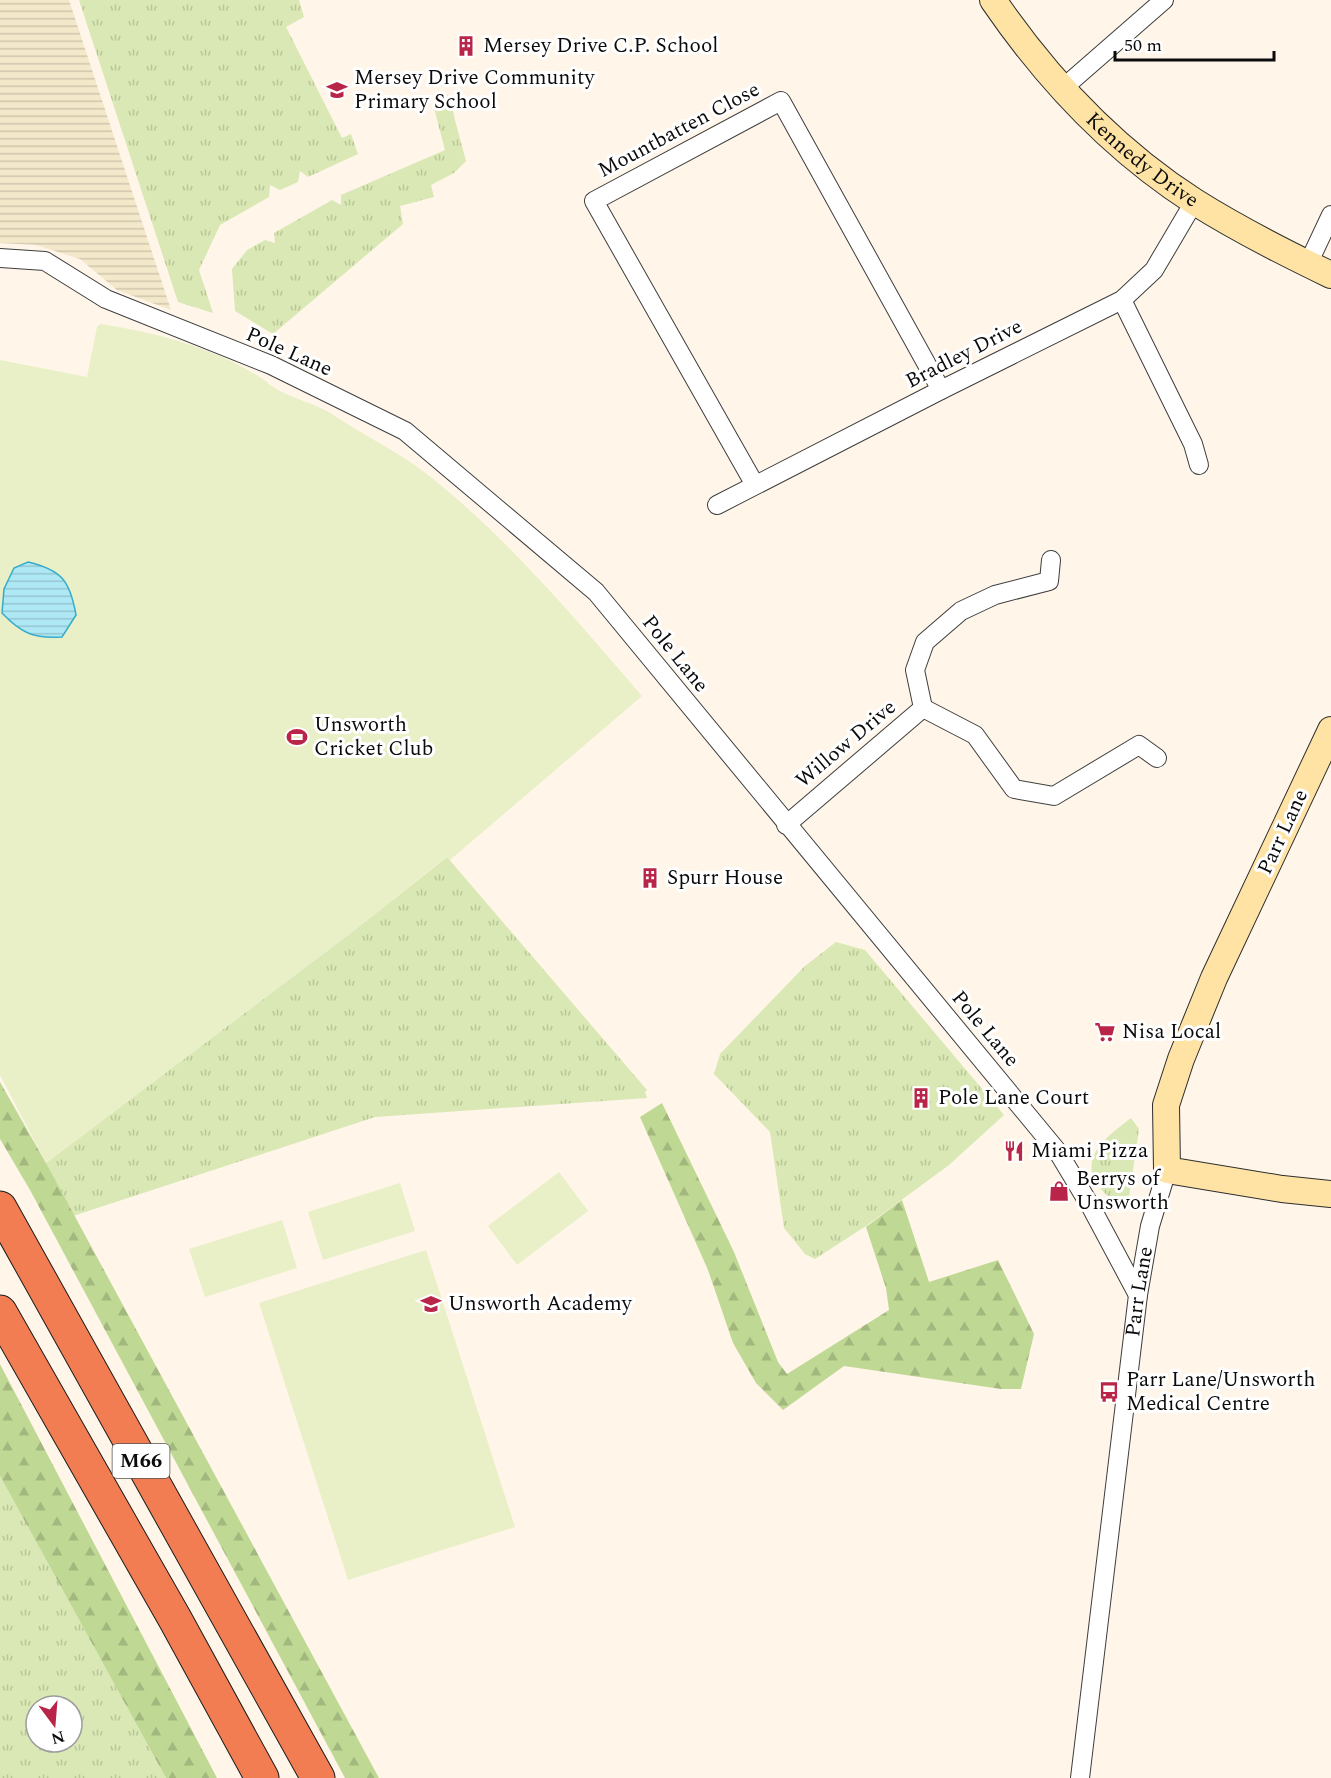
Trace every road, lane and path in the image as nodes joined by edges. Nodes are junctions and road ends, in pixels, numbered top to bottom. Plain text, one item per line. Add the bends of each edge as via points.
1 (993, 0) edge
2 (1164, 0) edge
3 (1062, 89) junction
4 (1194, 202) junction
5 (1331, 215) edge
6 (0, 258) edge
7 (1320, 269) edge
8 (1122, 300) junction
9 (941, 390) junction
10 (1199, 465) dead end
11 (755, 485) junction
12 (717, 505) dead end
13 (1051, 560) dead end
14 (923, 708) junction
15 (1331, 730) edge
16 (1157, 758) dead end
17 (786, 825) junction
18 (1167, 1170) junction
19 (1331, 1194) edge
20 (0, 1208) edge
21 (1138, 1295) junction
22 (0, 1312) edge
23 (316, 1775) edge
24 (262, 1778) edge
25 (1080, 1778) edge

1 - 3 street, Kennedy Drive
2 - 3 street
3 - 4 street, Kennedy Drive via 1125,149
4 - 7 street, Kennedy Drive
4 - 8 street, Bradley Drive via 1154,270
5 - 7 street
6 - 17 street, Pole Lane via 45,261 106,299 271,365 405,431 596,592
8 - 9 street, Bradley Drive
8 - 10 street via 1200,440
9 - 11 street, Bradley Drive
9 - 11 street, Mountbatten Close via 781,101 594,201
11 - 12 street, Bradley Drive
13 - 14 street, Willow Drive via 1049,581 995,595 961,611 925,642 915,669
14 - 16 street via 975,735 1014,789 1054,796 1139,746
14 - 17 street, Willow Drive
15 - 18 street, Parr Lane via 1214,978 1181,1059 1166,1105
17 - 21 street, Pole Lane via 1058,1152
18 - 19 street
18 - 21 street, Parr Lane via 1150,1226
20 - 23 highway, M66
21 - 25 street, Parr Lane
22 - 24 highway, M66

